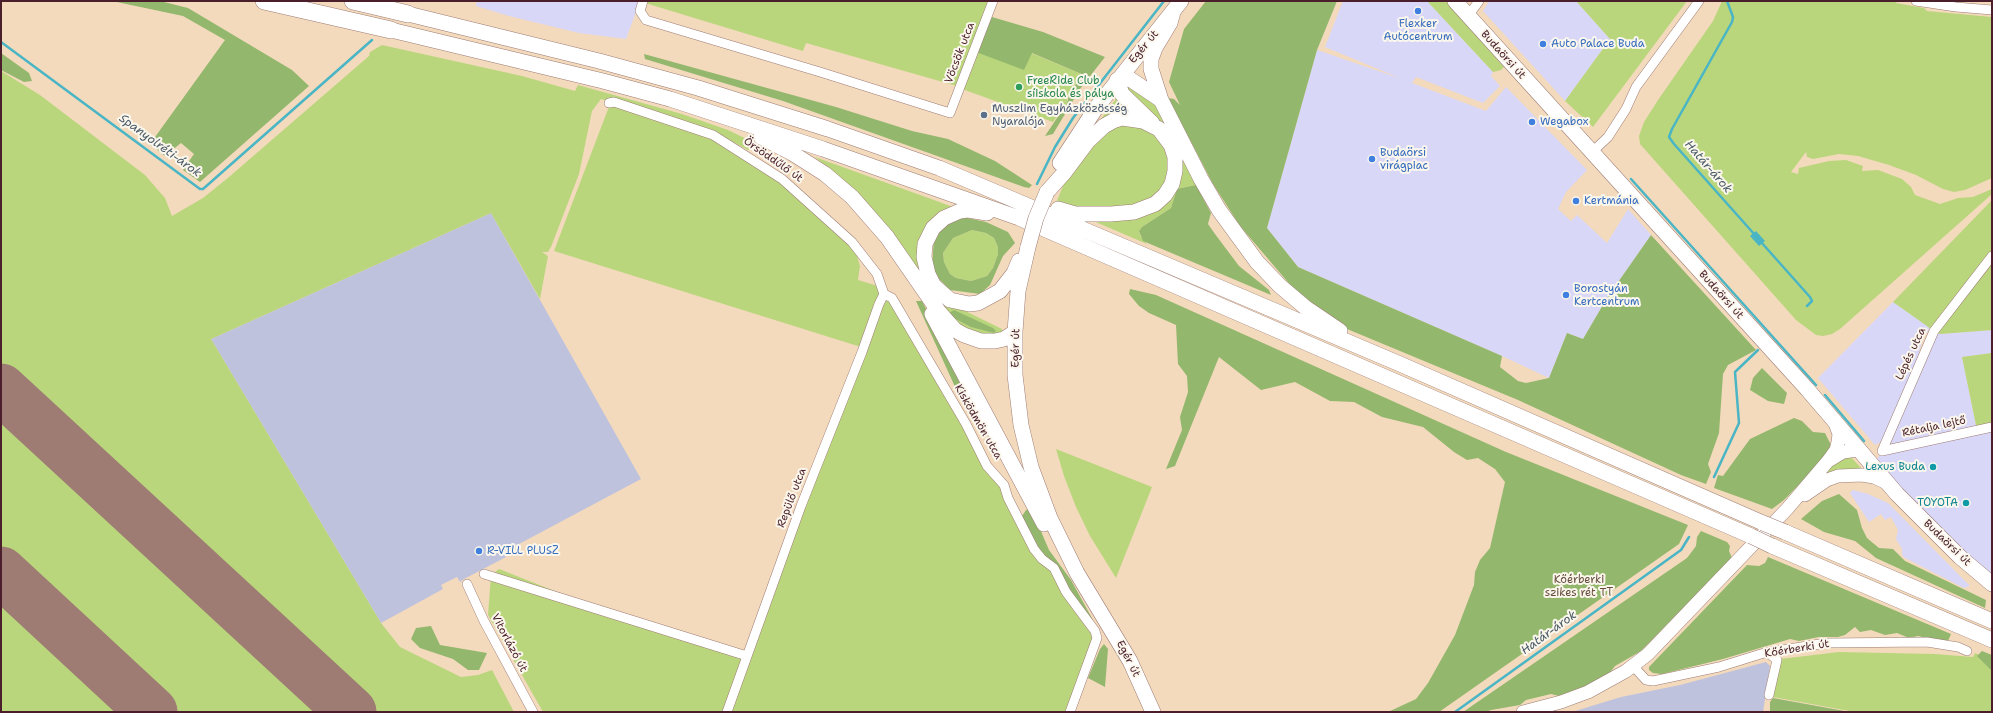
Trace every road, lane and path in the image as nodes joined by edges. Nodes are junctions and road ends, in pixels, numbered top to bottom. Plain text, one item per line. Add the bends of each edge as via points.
1 (264, 1) edge
2 (353, 1) edge
3 (643, 1) edge
4 (993, 1) edge
5 (1455, 1) edge
6 (1479, 1) edge
7 (1699, 1) edge
8 (1916, 1) edge
9 (1177, 7) edge
10 (1992, 10) edge
11 (408, 14) joint
12 (1468, 16) junction
13 (391, 30) joint
14 (1118, 80) junction
15 (670, 99) junction
16 (1161, 100) junction
17 (609, 103) dead end
18 (1153, 125) junction
19 (1596, 149) junction
20 (991, 188) junction
21 (1047, 192) junction
22 (1019, 218) junction
23 (1028, 247) junction
24 (1992, 256) edge
25 (912, 274) junction
26 (884, 294) junction
27 (1015, 332) junction
28 (1400, 364) junction
29 (1835, 423) junction
30 (1992, 427) edge
31 (1858, 450) junction
32 (1882, 451) joint
33 (1828, 461) junction
34 (1892, 488) junction
35 (1786, 509) junction
36 (1078, 573) junction
37 (484, 574) dead end
38 (466, 584) dead end
39 (1992, 584) edge
40 (1992, 621) edge
41 (1992, 640) edge
42 (1967, 651) dead end
43 (1764, 653) junction
44 (747, 656) junction
45 (1634, 667) junction
46 (1769, 695) dead end
47 (533, 712) edge
48 (727, 712) edge
49 (1070, 712) edge
50 (1153, 712) edge
51 (1522, 712) edge

1 - 13 highway
2 - 11 highway
3 - 4 street, Vöcsök utca via 640,11 646,20 950,113
5 - 12 main road, Budaörsi út
6 - 12 street
7 - 19 street via 1636,87 1613,129
8 - 10 street
9 - 14 main road, Egér út
9 - 16 main road via 1151,59 1153,80
11 - 20 main road via 698,88 836,132
12 - 19 main road, Budaörsi út
13 - 15 main road via 603,80
14 - 16 main road via 1130,79
14 - 18 main road via 1122,94
14 - 21 main road, Egér út via 1068,151
15 - 22 main road via 823,149
15 - 25 main road via 695,114 755,134 792,152 839,184 888,237
16 - 28 main road via 1219,210 1257,262 1306,308 1336,329
17 - 26 street, Örsöddűlő út via 614,102 713,135 782,179 852,242 877,274
18 - 20 main road via 1171,145 1175,157 1175,171 1172,184 1165,195 1143,210 1125,214 1075,214 1010,191
18 - 21 main road via 1133,118 1122,118 1104,126 1088,141
19 - 29 main road, Budaörsi út
20 - 28 main road
21 - 23 main road, Egér út, bridge
22 - 23 main road via 968,210 944,218 929,235 924,250 925,265 930,279 943,294 957,302 978,303 992,297 1004,287
22 - 41 main road, bridge
23 - 27 main road, Egér út via 1018,290
24 - 32 street, Lépés utca via 1934,331
25 - 27 main road via 955,330 982,341 995,341
25 - 36 main road via 1058,552
26 - 44 street, Repülő utca via 801,506
26 - 49 street, Kisködmön utca via 892,298 966,424 987,466 1004,485 1034,549 1054,568 1066,592 1095,631 1097,638
27 - 36 main road, Egér út via 1016,392 1025,441 1050,518
28 - 40 main road, bridge
29 - 31 main road, Budaörsi út
29 - 33 street via 1839,434 1838,442
30 - 32 street, Rétalja lejtő
31 - 33 street via 1842,452
31 - 34 main road, Budaörsi út
33 - 35 street
34 - 35 street via 1874,477 1838,476 1815,488
34 - 39 main road, Budaörsi út via 1960,557
35 - 45 street via 1671,632
36 - 50 main road, Egér út via 1130,661
37 - 44 street
38 - 47 street, Vitorlázó út
42 - 43 street, Kőérberki út via 1958,646 1917,642 1826,643
43 - 45 street, Kőérberki út via 1719,667 1653,682 1646,680
43 - 46 street via 1777,660
44 - 48 street, Repülő utca
45 - 51 street via 1588,692

